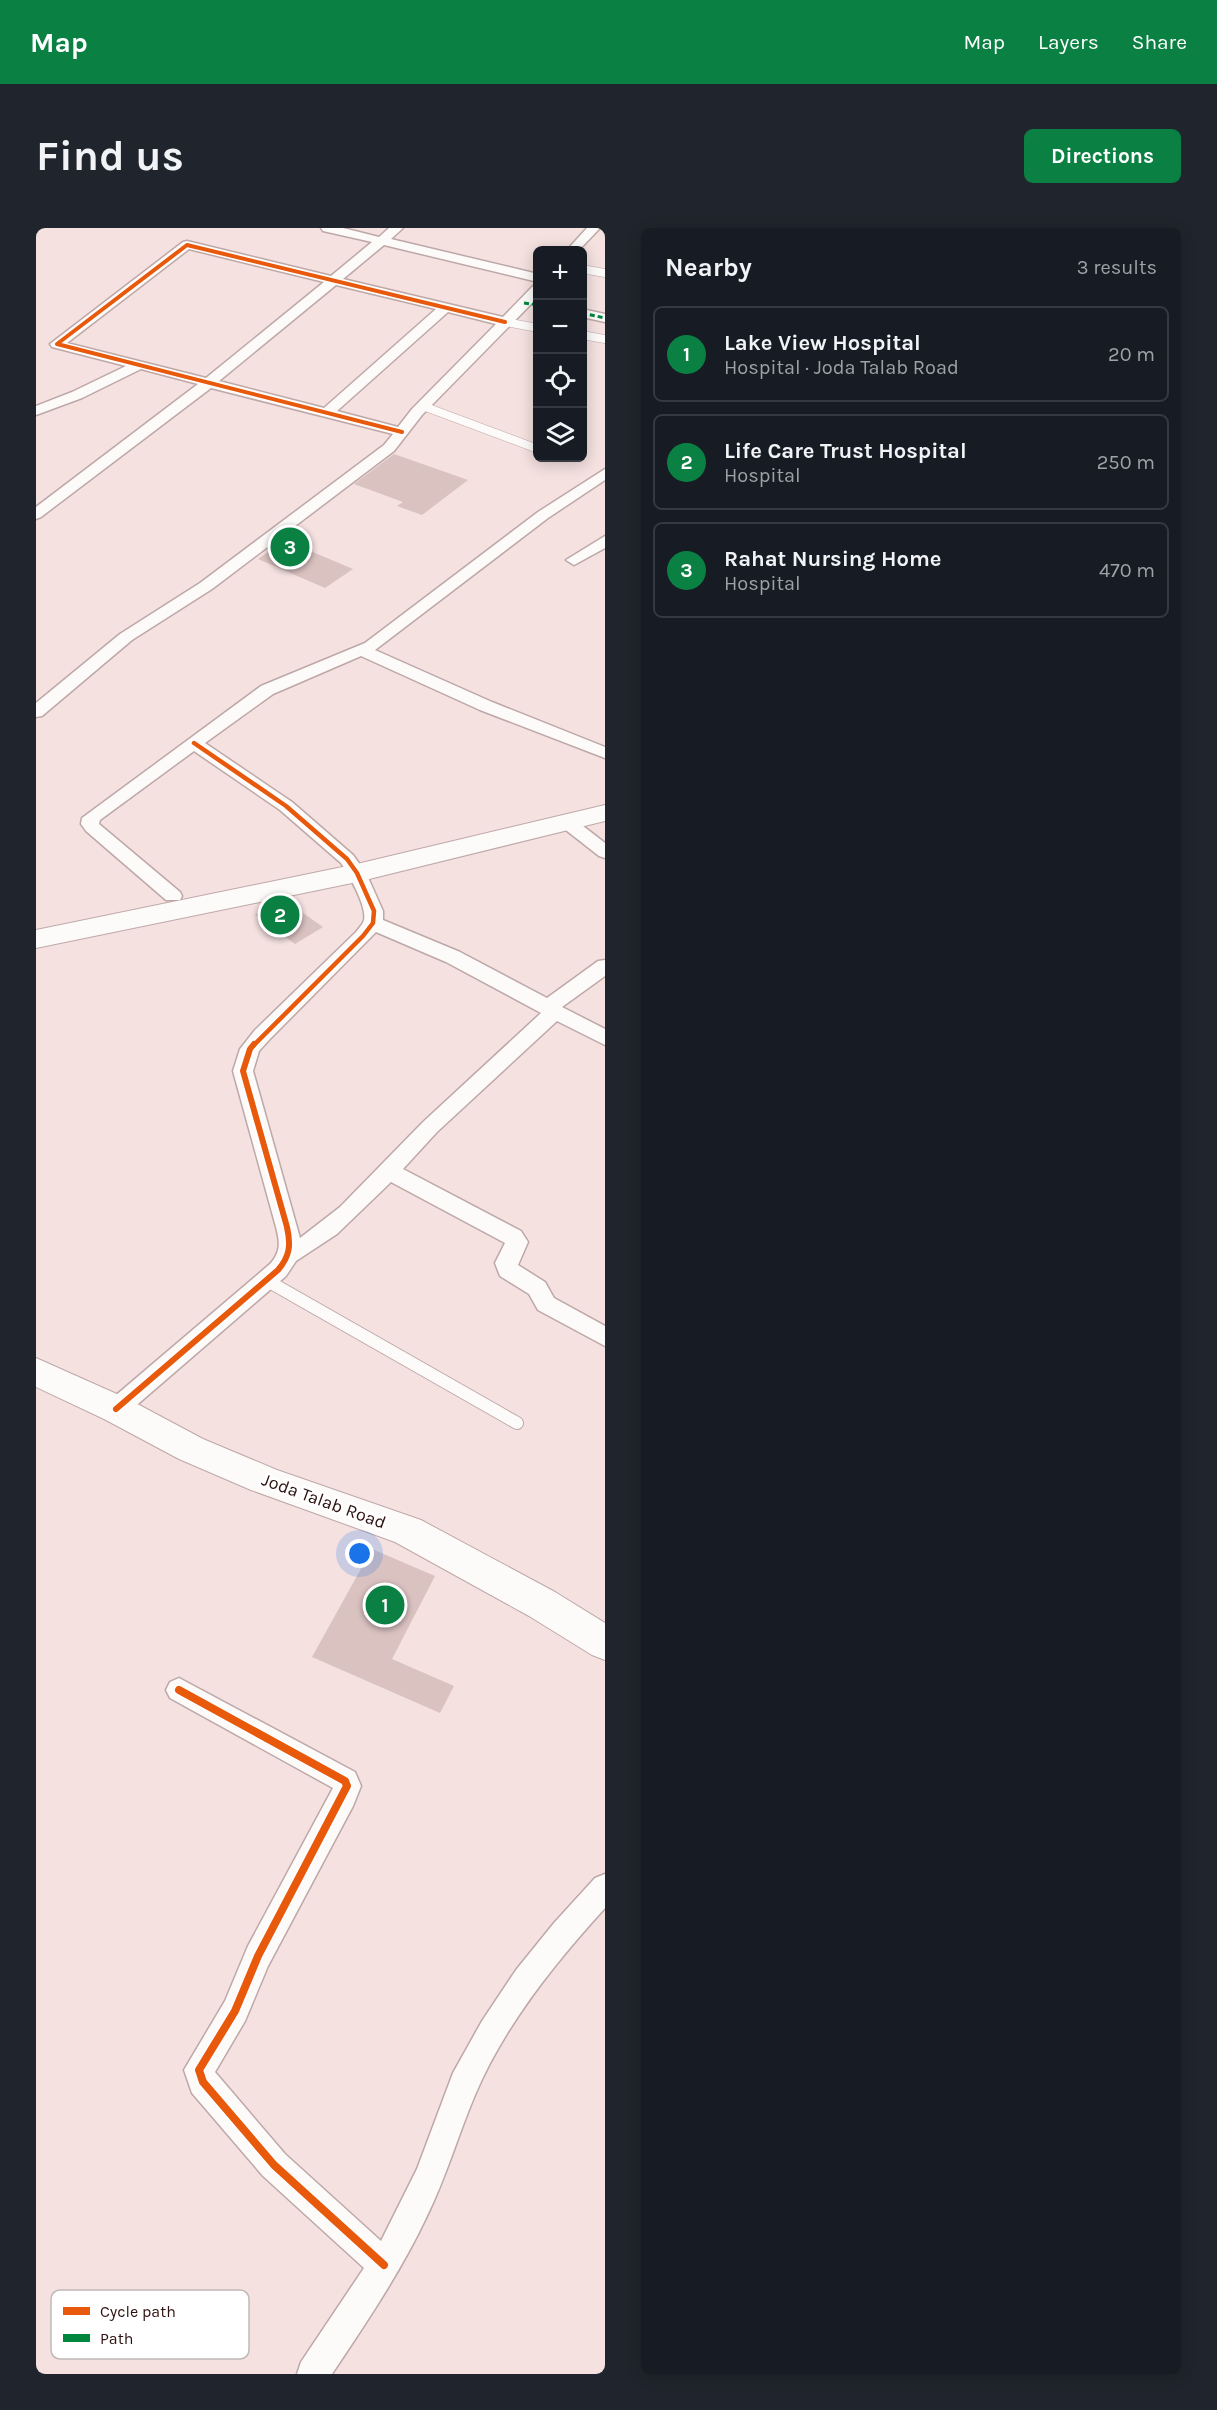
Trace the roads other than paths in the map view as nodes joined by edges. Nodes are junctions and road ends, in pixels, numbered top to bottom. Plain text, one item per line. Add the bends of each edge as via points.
1 (327, 228) edge
2 (397, 228) edge
3 (182, 229) edge
4 (589, 230) edge
5 (605, 238) edge
6 (382, 241) junction
7 (187, 245) junction
8 (576, 246) edge
9 (587, 270) edge
10 (605, 273) edge
11 (533, 277) edge
12 (334, 280) junction
13 (531, 304) edge
14 (446, 308) junction
15 (587, 315) edge
16 (605, 318) edge
17 (505, 322) junction
18 (533, 327) edge
19 (587, 336) edge
20 (605, 339) edge
21 (139, 365) junction
22 (208, 383) junction
23 (423, 406) junction
24 (36, 411) edge
25 (327, 412) junction
26 (402, 432) junction
27 (533, 447) edge
28 (605, 473) edge
29 (36, 514) edge
30 (605, 541) edge
31 (574, 560) dead end
32 (363, 651) junction
33 (36, 712) edge
34 (194, 743) junction
35 (605, 753) edge
36 (605, 801) edge
37 (605, 813) edge
38 (568, 823) junction
39 (605, 852) edge
40 (352, 866) junction
41 (173, 896) junction
42 (373, 923) junction
43 (36, 924) edge
44 (36, 939) edge
45 (605, 966) edge
46 (551, 1010) junction
47 (605, 1038) edge
48 (388, 1171) junction
49 (290, 1255) junction
50 (266, 1280) junction
51 (605, 1337) edge
52 (36, 1372) edge
53 (116, 1409) junction
54 (517, 1424) dead end
55 (605, 1642) edge
56 (179, 1690) dead end
57 (605, 1888) edge
58 (384, 2265) junction
59 (314, 2374) edge

1 - 6 street
2 - 6 street
3 - 7 street
4 - 5 street
4 - 8 street
6 - 11 street
6 - 12 street
7 - 12 street
7 - 21 street via 57,344
9 - 10 lane
12 - 14 street
12 - 22 street
13 - 17 street
14 - 17 street
14 - 25 street
15 - 16 street
17 - 18 lane
17 - 23 street
19 - 20 lane
21 - 22 street
21 - 24 street
22 - 25 street
22 - 29 street
23 - 26 street
23 - 27 lane
25 - 26 street
26 - 33 street via 389,448 206,586 126,637
28 - 32 street
30 - 31 street
32 - 34 street via 267,690
32 - 35 street
34 - 40 street via 286,806
34 - 41 street via 90,821 96,831
36 - 40 main road
37 - 38 main road
38 - 39 street
38 - 40 main road
40 - 41 main road
40 - 42 street via 372,902
40 - 44 main road
41 - 43 main road
42 - 46 street via 453,957
42 - 49 street via 262,1035 246,1059 243,1071 247,1090 291,1242
45 - 46 street
46 - 47 street
46 - 48 street
48 - 49 street via 336,1226
48 - 51 street via 513,1237 517,1242 506,1268 537,1288 546,1304
49 - 50 street
50 - 53 street
50 - 54 lane
52 - 53 main road, Joda Talab Road
53 - 55 main road, Joda Talab Road via 191,1449 408,1531
56 - 58 street via 345,1781 347,1786 258,1956 235,2011 199,2070 203,2082 274,2165
57 - 58 street via 507,2008 486,2041 463,2085 425,2186
58 - 59 street

